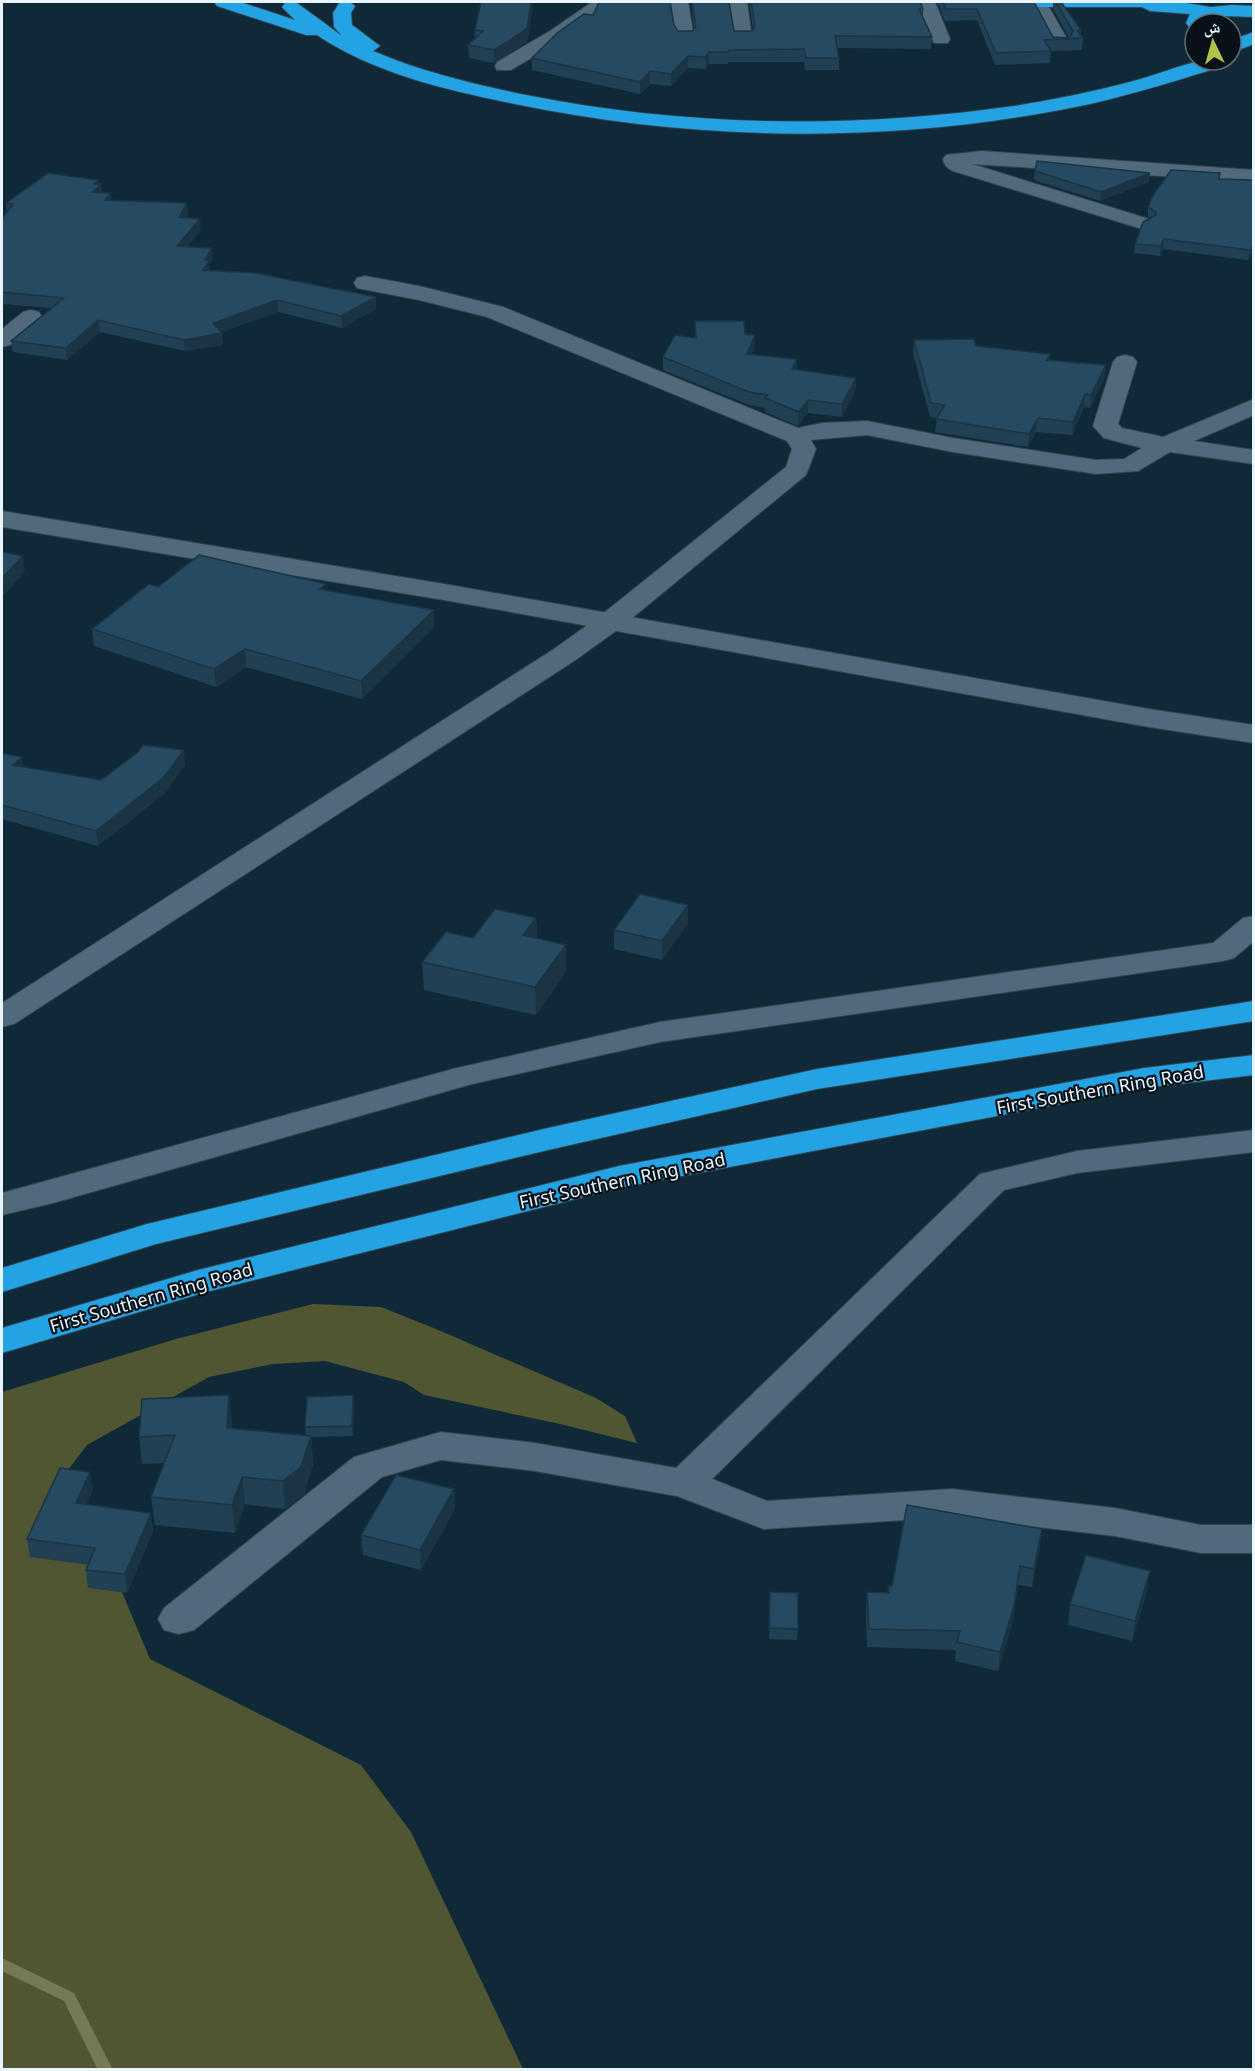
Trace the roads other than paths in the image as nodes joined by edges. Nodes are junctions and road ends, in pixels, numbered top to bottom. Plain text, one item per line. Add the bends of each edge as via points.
1 (223, 2) edge
2 (603, 2) edge
3 (679, 2) edge
4 (738, 2) edge
5 (926, 2) edge
6 (964, 2) edge
7 (998, 2) edge
8 (1113, 2) edge
9 (1171, 2) edge
10 (1038, 3) edge
11 (286, 4) edge
12 (351, 4) edge
13 (1252, 11) edge
14 (1210, 12) joint
15 (685, 37) edge
16 (743, 38) edge
17 (942, 39) dead end
18 (340, 42) junction
19 (1061, 44) edge
20 (1183, 58) edge
21 (504, 66) dead end
22 (1183, 68) edge
23 (1184, 72) edge
24 (1141, 85) junction
25 (1254, 176) edge
26 (1142, 223) edge
27 (365, 283) dead end
28 (31, 317) dead end
29 (2, 340) edge
30 (1125, 362) dead end
31 (1254, 406) edge
32 (796, 436) junction
33 (1167, 444) junction
34 (1254, 457) edge
35 (2, 519) edge
36 (610, 622) junction
37 (1254, 734) edge
38 (1254, 925) edge
39 (1254, 1011) edge
40 (2, 1017) edge
41 (1254, 1065) edge
42 (1254, 1141) edge
43 (2, 1204) edge
44 (2, 1280) edge
45 (2, 1341) edge
46 (684, 1483) junction
47 (1254, 1539) edge
48 (180, 1618) dead end

1 - 18 highway
2 - 21 street
3 - 15 street
4 - 16 street
5 - 17 street
6 - 7 highway
7 - 10 highway
8 - 9 highway
8 - 10 highway
8 - 14 highway
10 - 19 street
11 - 12 highway via 313,10
11 - 18 highway via 312,26
12 - 20 highway via 342,13 343,27 366,43 495,85 615,108 738,118 882,117 994,105 1133,78
13 - 14 highway
18 - 24 highway via 384,63 516,99 622,117 708,124 821,127 928,121 1032,109
22 - 24 highway
23 - 24 highway
25 - 26 street via 993,158 954,159 954,164 970,170
27 - 32 street via 495,312
28 - 29 street
30 - 33 street via 1105,426 1113,433
31 - 33 street
32 - 33 street via 822,430 867,428 1096,466 1129,466
32 - 36 street via 804,449 797,470
33 - 34 street
35 - 36 street
36 - 37 street
36 - 40 street
38 - 43 street via 1223,951 660,1032 465,1076
39 - 44 highway via 817,1079 147,1235
41 - 45 highway, First Southern Ring Road via 1144,1078 620,1177 198,1282
42 - 46 street via 1077,1162 992,1182
46 - 47 street via 764,1515 952,1503 1115,1522 1201,1539
46 - 48 street via 536,1457 441,1446 368,1467

